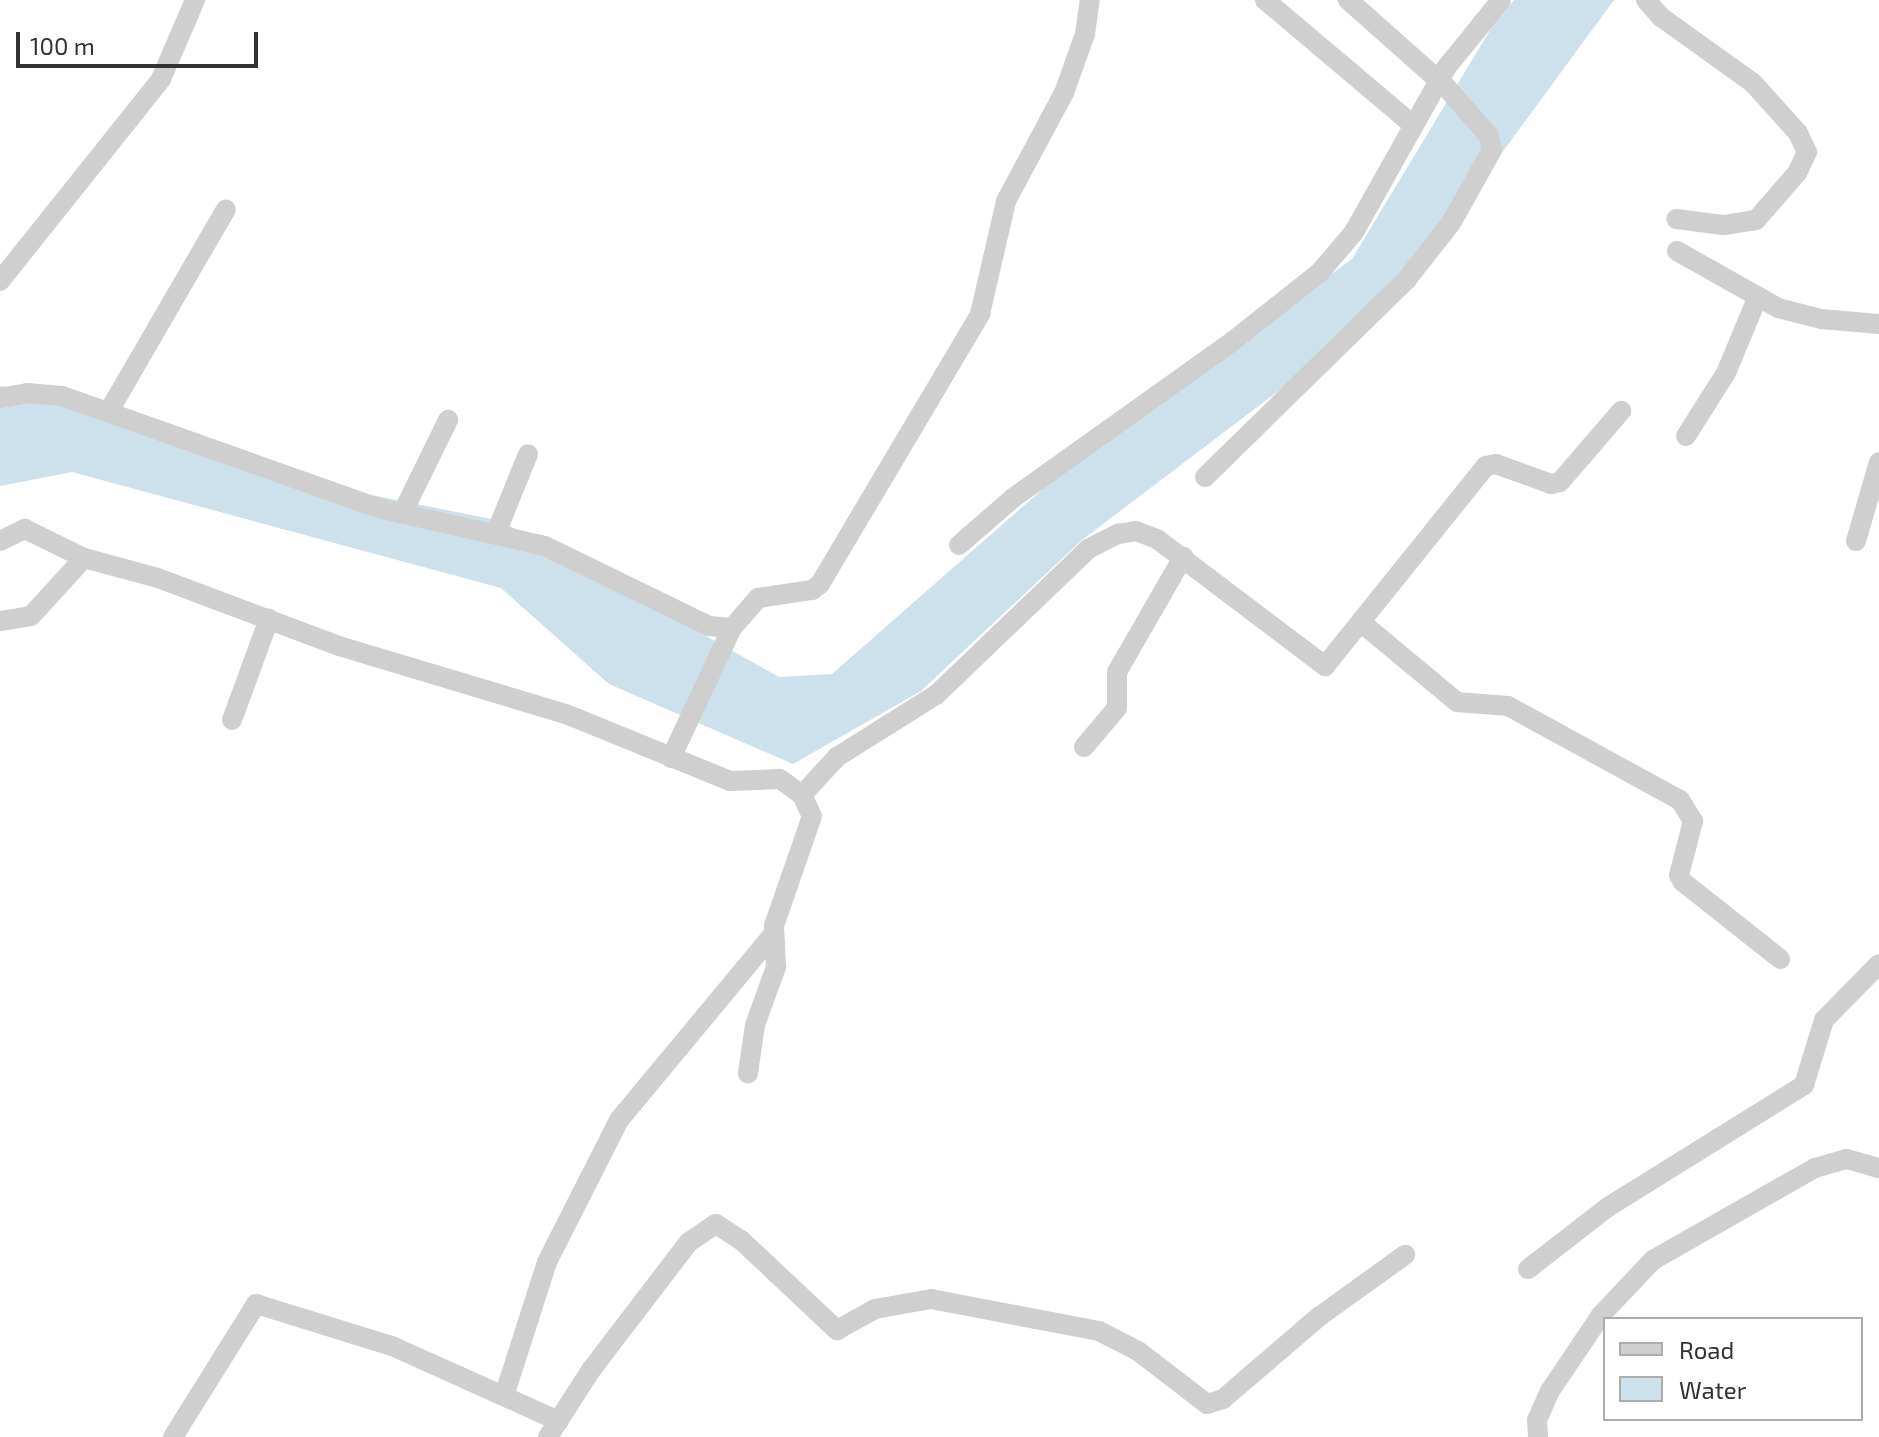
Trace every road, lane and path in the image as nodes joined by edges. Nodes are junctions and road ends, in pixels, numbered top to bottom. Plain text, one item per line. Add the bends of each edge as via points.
1 (195, 0) edge
2 (1090, 0) edge
3 (1265, 0) edge
4 (1348, 0) edge
5 (1501, 0) edge
6 (1646, 0) edge
7 (1442, 83) junction
8 (1413, 125) junction
9 (226, 209) dead end
10 (1676, 219) dead end
11 (1677, 251) dead end
12 (0, 281) edge
13 (1758, 296) junction
14 (1879, 324) edge
15 (0, 398) edge
16 (109, 411) junction
17 (1621, 411) dead end
18 (448, 420) dead end
19 (1686, 436) dead end
20 (528, 454) dead end
21 (1879, 462) edge
22 (1205, 477) dead end
23 (402, 514) junction
24 (496, 533) junction
25 (0, 541) edge
26 (1856, 541) dead end
27 (959, 545) dead end
28 (1183, 557) junction
29 (84, 558) junction
30 (269, 619) junction
31 (0, 621) edge
32 (1363, 624) junction
33 (732, 628) junction
34 (232, 720) dead end
35 (1084, 747) dead end
36 (671, 758) junction
37 (802, 795) junction
38 (771, 937) junction
39 (1780, 959) dead end
40 (1879, 964) edge
41 (748, 1073) dead end
42 (1879, 1168) edge
43 (1405, 1255) dead end
44 (1528, 1269) dead end
45 (505, 1393) junction
46 (554, 1429) edge
47 (173, 1437) edge
48 (1538, 1437) edge

1 - 12 street via 161,79
2 - 33 street via 1085,34 1064,93 1006,201 980,314 820,584 812,590 758,598
3 - 8 street
4 - 7 street
5 - 7 street
6 - 10 street via 1661,17 1753,83 1798,133 1807,152 1797,173 1756,220 1723,225
7 - 8 street
7 - 22 street via 1489,136 1487,165 1407,279
8 - 27 street via 1354,232 1320,272 1013,498
9 - 16 street
11 - 13 street
13 - 14 street via 1807,316
13 - 19 street via 1726,373
15 - 16 street via 46,393
16 - 23 street
17 - 32 street via 1560,482 1551,484 1496,464 1486,466
18 - 23 street
20 - 24 street
21 - 26 street
23 - 24 street
24 - 33 street via 570,556 709,626
25 - 29 street via 25,529
28 - 32 street via 1319,665 1331,662
28 - 35 street via 1117,672 1117,708
28 - 37 street via 1144,533 1103,539 936,695 837,757
29 - 30 street via 158,578
29 - 31 street via 31,616
30 - 34 street
30 - 36 street via 566,714
32 - 39 street via 1457,702 1508,706 1680,800 1693,821 1679,875 1683,882
33 - 36 street
36 - 37 street via 730,781 780,779
37 - 38 street via 812,816 810,832
38 - 41 street via 776,967 755,1025
38 - 45 street via 619,1120 547,1262
40 - 44 street via 1824,1020 1804,1085 1608,1207
42 - 48 street via 1847,1159 1815,1168 1653,1260 1601,1315 1550,1391 1537,1420
43 - 46 street via 1320,1316 1223,1399 1207,1404 1138,1351 1099,1331 931,1299 875,1309 837,1330 741,1240 716,1224 689,1242 591,1370
45 - 46 street
45 - 47 street via 392,1346 256,1304

